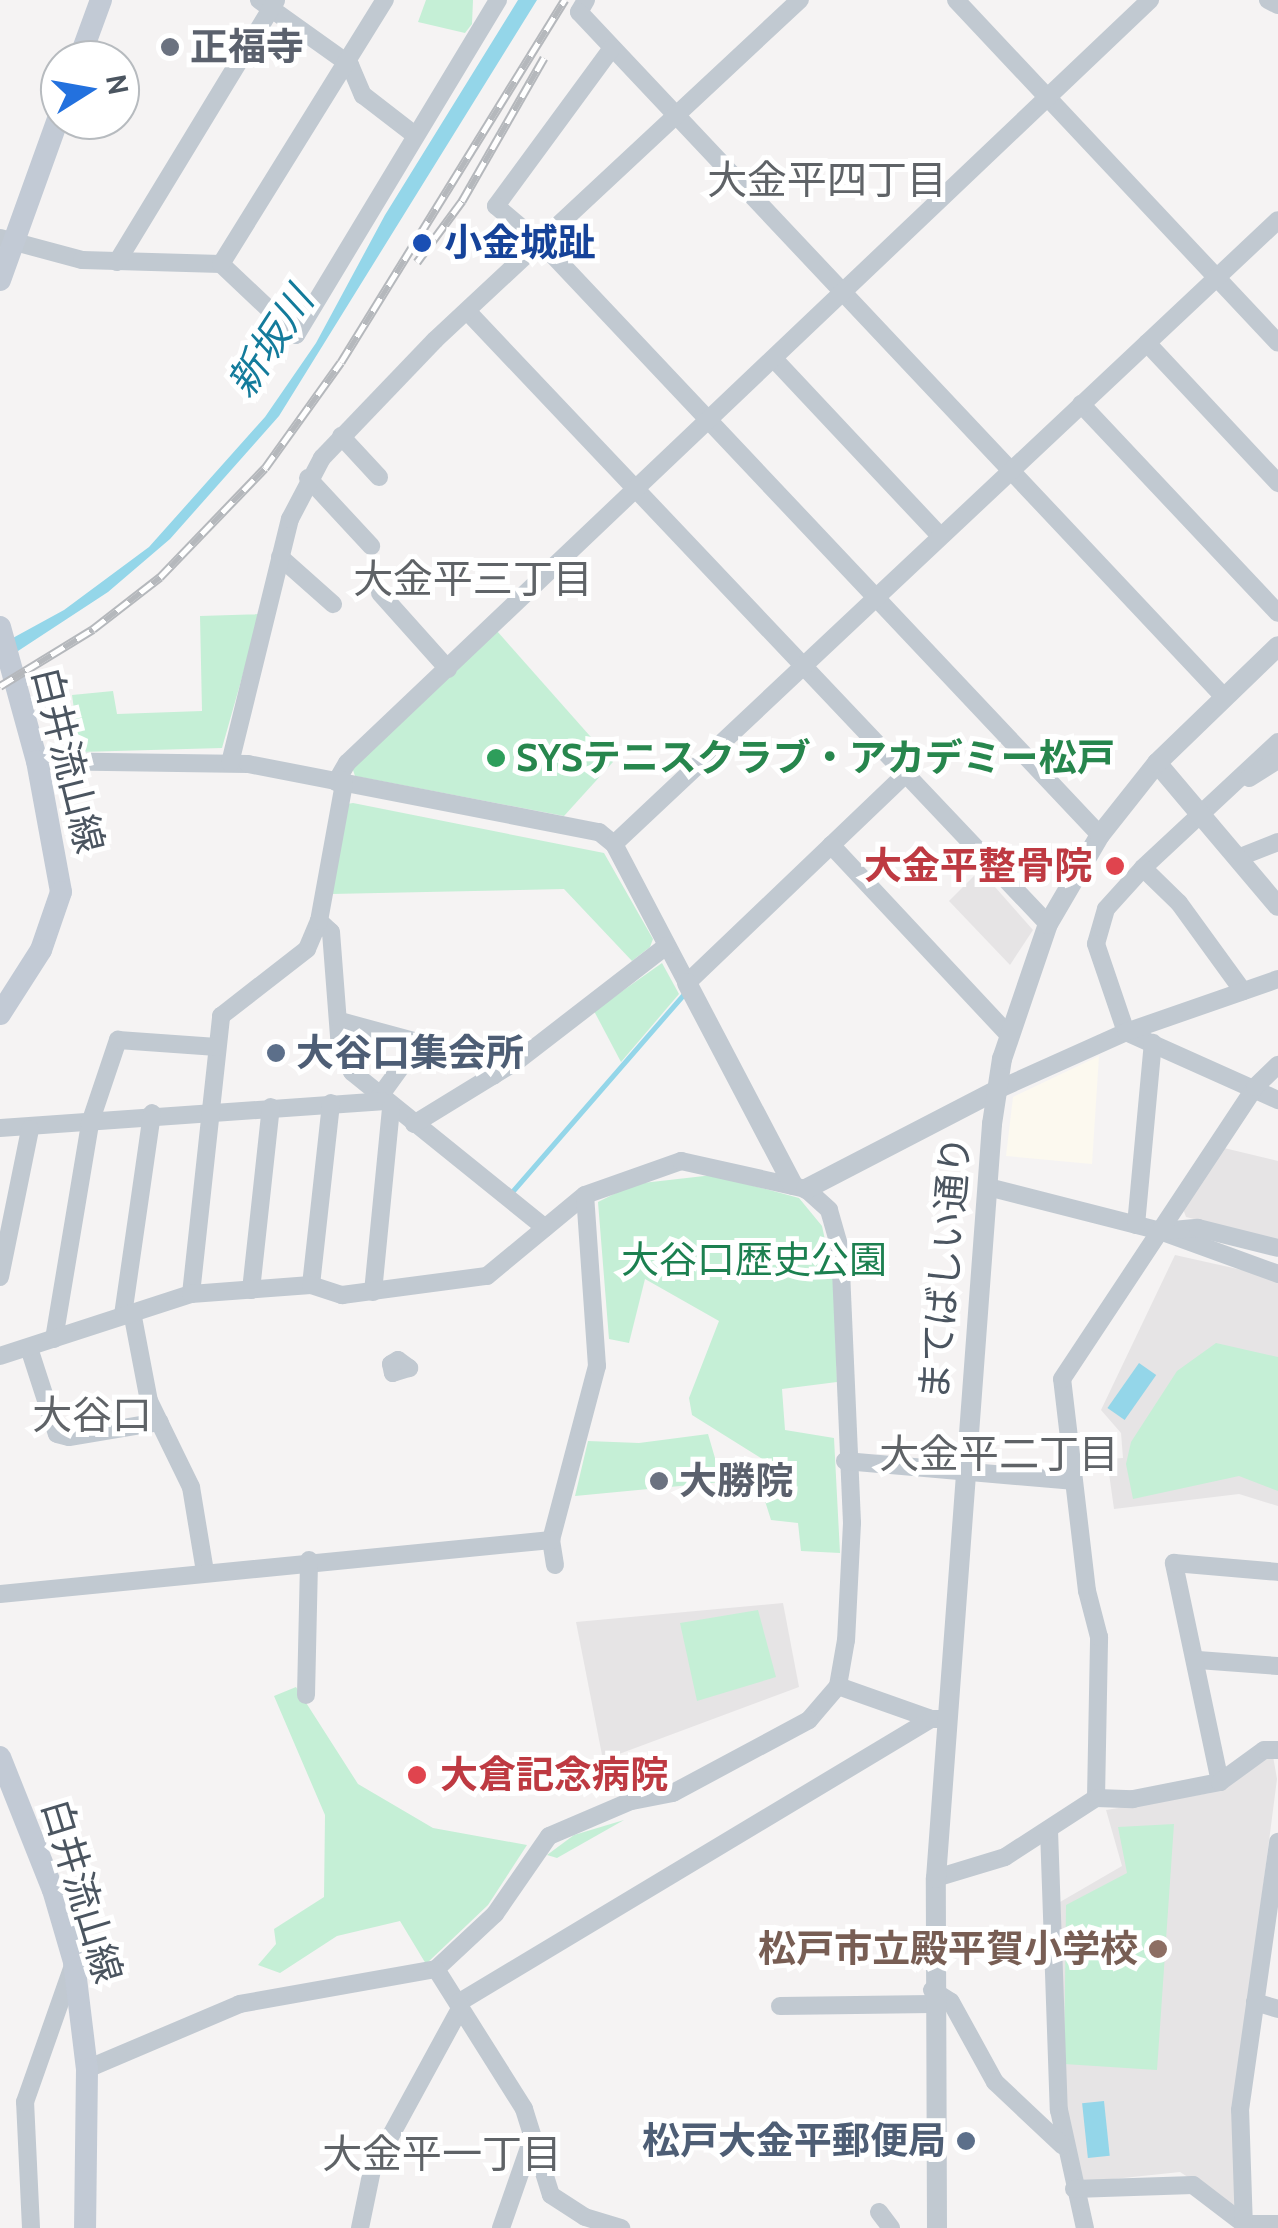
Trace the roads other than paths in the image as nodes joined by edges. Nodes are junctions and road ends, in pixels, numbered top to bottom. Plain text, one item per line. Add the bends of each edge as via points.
1 (102, 0) edge
2 (385, 0) edge
3 (498, 0) edge
4 (586, 0) edge
5 (800, 0) edge
6 (956, 0) edge
7 (1150, 0) edge
8 (1268, 0) edge
9 (269, 3) edge
10 (1278, 5) edge
11 (87, 40) edge
12 (612, 48) junction
13 (350, 64) junction
14 (1050, 99) junction
15 (677, 116) junction
16 (415, 135) junction
17 (49, 140) edge
18 (1278, 220) edge
19 (7, 240) edge
20 (539, 246) junction
21 (117, 262) junction
22 (221, 264) junction
23 (1216, 276) junction
24 (0, 280) edge
25 (844, 293) junction
26 (468, 312) junction
27 (1146, 343) junction
28 (1278, 343) edge
29 (774, 359) junction
30 (1081, 404) junction
31 (708, 420) junction
32 (341, 436) junction
33 (1010, 470) junction
34 (379, 476) dead end
35 (308, 478) junction
36 (1278, 483) edge
37 (636, 489) junction
38 (940, 536) junction
39 (372, 546) dead end
40 (280, 556) junction
41 (380, 593) dead end
42 (875, 598) junction
43 (332, 604) dead end
44 (1278, 613) edge
45 (1, 632) edge
46 (1278, 646) edge
47 (6, 668) edge
48 (802, 668) junction
49 (448, 669) junction
50 (1224, 696) junction
51 (1278, 742) edge
52 (1278, 760) edge
53 (37, 761) junction
54 (230, 763) junction
55 (1157, 763) junction
56 (905, 775) junction
57 (340, 783) junction
58 (1205, 804) junction
59 (1100, 835) junction
60 (1278, 842) edge
61 (614, 844) junction
62 (832, 844) junction
63 (1240, 857) junction
64 (1142, 868) junction
65 (1278, 906) edge
66 (319, 922) junction
67 (1048, 924) junction
68 (666, 946) junction
69 (1278, 979) edge
70 (687, 983) junction
71 (1243, 991) junction
72 (0, 1014) edge
73 (340, 1021) junction
74 (1126, 1032) junction
75 (1008, 1034) junction
76 (419, 1042) junction
77 (1153, 1043) junction
78 (217, 1047) junction
79 (1278, 1065) edge
80 (494, 1076) junction
81 (1255, 1088) junction
82 (997, 1090) junction
83 (1278, 1100) edge
84 (384, 1102) junction
85 (331, 1103) junction
86 (270, 1107) junction
87 (211, 1110) junction
88 (152, 1113) junction
89 (90, 1123) junction
90 (414, 1124) junction
91 (0, 1128) edge
92 (30, 1129) junction
93 (800, 1187) junction
94 (988, 1187) junction
95 (585, 1195) junction
96 (1136, 1225) junction
97 (545, 1228) junction
98 (1160, 1231) junction
99 (1278, 1248) edge
100 (1278, 1274) edge
101 (0, 1277) edge
102 (311, 1285) junction
103 (251, 1290) junction
104 (372, 1292) junction
105 (191, 1294) junction
106 (128, 1314) junction
107 (54, 1339) junction
108 (28, 1348) junction
109 (0, 1356) edge
110 (160, 1422) junction
111 (846, 1462) junction
112 (965, 1472) junction
113 (1072, 1481) junction
114 (551, 1540) junction
115 (309, 1560) junction
116 (555, 1565) dead end
117 (204, 1572) junction
118 (1278, 1572) edge
119 (0, 1594) edge
120 (1198, 1660) junction
121 (1278, 1666) edge
122 (838, 1686) junction
123 (306, 1695) dead end
124 (938, 1719) junction
125 (1278, 1750) edge
126 (0, 1757) edge
127 (1220, 1782) junction
128 (1096, 1798) junction
129 (1049, 1830) junction
130 (1278, 1852) edge
131 (936, 1878) junction
132 (74, 1962) junction
133 (436, 1968) junction
134 (932, 1997) junction
135 (1255, 2002) junction
136 (460, 2005) junction
137 (780, 2006) dead end
138 (1278, 2009) edge
139 (86, 2069) junction
140 (533, 2133) junction
141 (1063, 2146) junction
142 (1074, 2189) junction
143 (879, 2212) dead end
144 (1278, 2224) edge
145 (1244, 2226) edge
146 (31, 2228) edge
147 (86, 2228) edge
148 (360, 2228) edge
149 (502, 2228) edge
150 (621, 2228) edge
151 (890, 2228) edge
152 (937, 2228) edge
153 (1085, 2228) edge

1 - 11 main road
2 - 13 street
3 - 16 street
4 - 12 street via 579,12
5 - 15 street
6 - 14 street
7 - 14 street
8 - 10 street
9 - 13 street
9 - 21 street
12 - 15 street
12 - 20 street via 496,206
13 - 16 street via 363,95
13 - 22 street
14 - 23 street
14 - 25 street
15 - 20 street
15 - 25 street
16 - 22 street via 296,335
17 - 19 main road
18 - 23 street
19 - 21 street via 49,254
19 - 24 main road
20 - 26 street
20 - 31 street
21 - 22 street
23 - 27 street
23 - 28 street
25 - 29 street
25 - 33 street
26 - 32 street
26 - 37 street
27 - 30 street
27 - 36 street
29 - 31 street
29 - 38 street
30 - 33 street
30 - 44 street
31 - 37 street
31 - 42 street
32 - 34 street
32 - 35 street
33 - 38 street
33 - 50 street
35 - 39 street
35 - 40 street
37 - 48 street
37 - 49 street
38 - 42 street
40 - 43 street
40 - 54 street
41 - 49 street
42 - 48 street
42 - 59 street
45 - 47 main road, 白井流山線
46 - 50 street, まてばしい通り
47 - 53 main road, 白井流山線
48 - 56 street
48 - 61 street
49 - 57 street via 347,763
50 - 55 street, まてばしい通り
51 - 58 street
52 - 58 street
53 - 54 street
53 - 72 main road, 白井流山線 via 61,892 40,950
54 - 57 street
55 - 58 street
55 - 59 street, まてばしい通り
56 - 62 street
56 - 67 street
57 - 61 street via 599,832
57 - 66 street
58 - 63 street
58 - 64 street
59 - 67 street, まてばしい通り
60 - 63 street
61 - 68 street
62 - 70 street
62 - 75 street
63 - 65 street
64 - 71 street via 1179,903
64 - 74 street via 1098,924 1108,991
66 - 73 street via 331,932
66 - 78 street via 296,963 221,1016
67 - 75 street, まてばしい通り
68 - 70 street
68 - 80 street
69 - 71 street
70 - 93 street
71 - 74 street
73 - 76 street
73 - 84 street via 346,1064
74 - 77 street
74 - 82 street
75 - 82 street, まてばしい通り
76 - 80 street via 485,1060
76 - 84 street
77 - 81 street
77 - 96 street
78 - 87 street
78 - 89 street via 118,1040
79 - 81 street
80 - 90 street
81 - 83 street
81 - 98 street
82 - 93 street
82 - 94 street, まてばしい通り
84 - 85 street
84 - 90 street
84 - 104 street
85 - 86 street
85 - 102 street
86 - 87 street
86 - 103 street
87 - 88 street
87 - 105 street
88 - 89 street
88 - 106 street
89 - 92 street
89 - 107 street
90 - 97 street
91 - 92 street
92 - 101 street
93 - 95 street via 681,1161
93 - 111 street via 830,1210 840,1248
94 - 96 street
94 - 112 street, まてばしい通り
95 - 97 street
95 - 114 street via 597,1366
96 - 98 street
97 - 104 street via 486,1276
98 - 99 street via 1198,1228
98 - 100 street
98 - 113 street via 1062,1378
102 - 103 street
102 - 104 street via 342,1295
103 - 105 street
105 - 106 street
106 - 107 street
106 - 110 street
107 - 108 street
108 - 109 street
108 - 110 street via 57,1434 69,1438
110 - 117 street via 191,1487
111 - 112 street
111 - 122 street via 852,1523
112 - 113 street
112 - 124 street, まてばしい通り
113 - 128 street via 1099,1637
114 - 115 street
114 - 116 street
115 - 117 street
115 - 123 street
117 - 119 street
118 - 120 street via 1174,1563
120 - 121 street
120 - 127 street
122 - 124 street
122 - 133 street via 801,1726 673,1793 631,1801 550,1836 495,1914
124 - 131 street, まてばしい通り
124 - 136 street
125 - 127 street via 1264,1750
126 - 132 main road, 白井流山線
127 - 128 street via 1133,1799
128 - 129 street
129 - 131 street via 1005,1857
129 - 141 street
130 - 135 street
131 - 134 street, まてばしい通り
132 - 139 main road, 白井流山線
132 - 146 street via 25,2102
133 - 136 street
133 - 139 street via 240,2004
134 - 137 street
134 - 141 street via 951,2002 995,2082
134 - 152 street, まてばしい通り
135 - 138 street
135 - 145 street via 1240,2110
136 - 140 street
136 - 148 street via 372,2170
139 - 147 main road, 白井流山線
140 - 149 street
140 - 150 street via 551,2194 585,2217
141 - 142 street
142 - 145 street via 1193,2185
142 - 153 street
143 - 151 street
144 - 145 street

